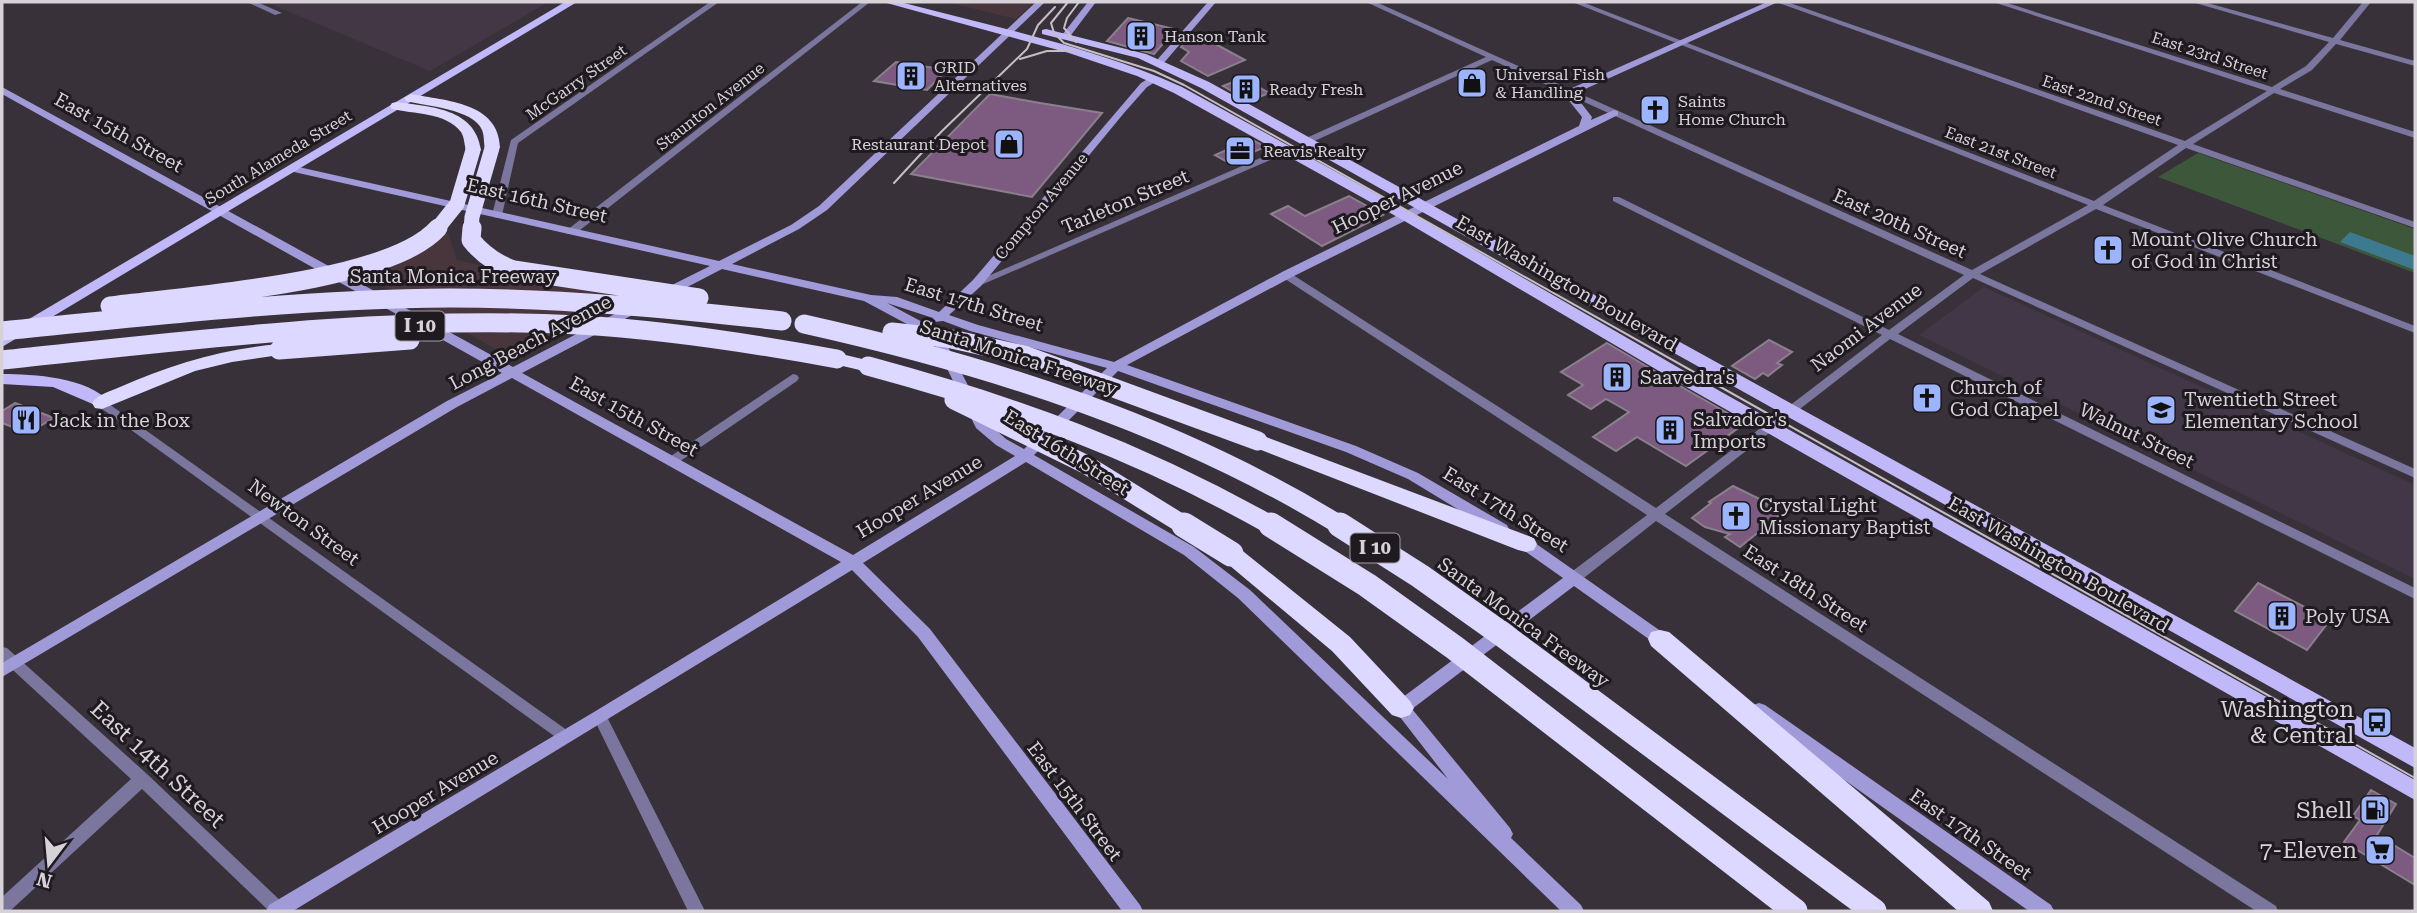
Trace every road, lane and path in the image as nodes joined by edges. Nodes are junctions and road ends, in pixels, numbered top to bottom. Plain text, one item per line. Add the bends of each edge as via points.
1 (251, 2) edge
2 (572, 2) edge
3 (715, 2) edge
4 (866, 2) edge
5 (888, 2) edge
6 (921, 2) edge
7 (1041, 2) edge
8 (1092, 2) edge
9 (1212, 2) edge
10 (1370, 2) edge
11 (1576, 2) edge
12 (1774, 2) edge
13 (1780, 2) edge
14 (1997, 2) edge
15 (2196, 2) edge
16 (2367, 2) edge
17 (278, 13) dead end
18 (1014, 30) junction
19 (1067, 34) junction
20 (1028, 40) junction
21 (2335, 41) junction
22 (1679, 44) junction
23 (1491, 58) junction
24 (1160, 62) junction
25 (2415, 64) edge
26 (1153, 79) junction
27 (2, 90) edge
28 (2273, 90) junction
29 (1567, 93) junction
30 (404, 102) junction
31 (1614, 113) junction
32 (1584, 128) junction
33 (2415, 135) edge
34 (1307, 141) junction
35 (2186, 144) junction
36 (1286, 150) junction
37 (294, 169) junction
38 (1616, 199) dead end
39 (2094, 206) junction
40 (1424, 207) junction
41 (220, 212) junction
42 (497, 215) junction
43 (1406, 216) junction
44 (2415, 225) edge
45 (571, 232) junction
46 (725, 264) junction
47 (1972, 274) junction
48 (1286, 275) junction
49 (977, 283) junction
50 (868, 298) junction
51 (944, 315) junction
52 (2, 320) edge
53 (793, 322) junction
54 (922, 327) junction
55 (2415, 330) edge
56 (2, 331) edge
57 (1890, 334) junction
58 (2, 342) edge
59 (837, 359) junction
60 (2, 360) edge
61 (868, 366) junction
62 (1116, 366) junction
63 (509, 373) junction
64 (793, 378) dead end
65 (2, 379) edge
66 (102, 403) junction
67 (1790, 412) junction
68 (1771, 426) junction
69 (1024, 457) junction
70 (672, 461) junction
71 (2415, 474) edge
72 (1657, 514) junction
73 (260, 516) junction
74 (1527, 544) junction
75 (852, 561) junction
76 (1575, 577) junction
77 (2415, 594) edge
78 (1660, 639) junction
79 (6, 662) edge
80 (1401, 708) junction
81 (600, 717) junction
82 (566, 737) junction
83 (2415, 759) edge
84 (142, 779) junction
85 (2415, 791) edge
86 (1544, 882) junction
87 (1969, 902) edge
88 (2, 908) edge
89 (278, 910) edge
90 (697, 911) edge
91 (1133, 911) edge
92 (1574, 911) edge
93 (1795, 911) edge
94 (1874, 911) edge
95 (2044, 911) edge
96 (2270, 911) edge

1 - 17 street
2 - 30 main road, South Alameda Street
3 - 42 street, McGarry Street via 514,142
4 - 45 street, Staunton Avenue
5 - 18 main road, East Washington Boulevard
6 - 18 main road, East Washington Boulevard
7 - 18 street, Long Beach Avenue
8 - 19 street
9 - 24 street
10 - 23 street, East 20th Street
11 - 22 street, East 21st Street
12 - 22 street
13 - 35 street, East 22nd Street
14 - 28 street, East 23rd Street
15 - 21 street
16 - 21 street, Naomi Avenue
18 - 19 main road, East Washington Boulevard
18 - 20 main road, East Washington Boulevard
18 - 46 street, Long Beach Avenue via 823,208
19 - 20 main road via 1052,41
19 - 24 main road, East Washington Boulevard
20 - 26 main road, East Washington Boulevard
21 - 25 street
21 - 28 street, Naomi Avenue via 2309,68
22 - 29 street
22 - 39 street, East 21st Street
23 - 29 street, East 20th Street
23 - 34 street
24 - 34 main road, East Washington Boulevard
26 - 36 main road, East Washington Boulevard
26 - 49 street, Compton Avenue via 1120,111
27 - 41 street, East 15th Street
28 - 33 street, East 23rd Street
28 - 35 street, Naomi Avenue
29 - 31 street, East 20th Street
29 - 32 street via 1587,117
30 - 37 main road, South Alameda Street
30 - 52 highway, bridge via 459,121 469,129 473,150 448,218 390,257 320,278
30 - 53 highway, bridge via 463,110 482,119 492,133 471,240 496,264 704,298
31 - 32 street, Hooper Avenue
31 - 47 street, East 20th Street
32 - 40 street, Hooper Avenue
34 - 40 main road, East Washington Boulevard
35 - 39 street, Naomi Avenue
35 - 44 street, East 22nd Street
36 - 43 main road, East Washington Boulevard
36 - 49 street, Tarleton Street
37 - 41 main road, South Alameda Street
37 - 42 street, East 16th Street
38 - 57 street, Walnut Street
39 - 47 street, Naomi Avenue
39 - 55 street, East 21st Street
40 - 43 street, Hooper Avenue
40 - 67 main road, East Washington Boulevard
41 - 58 main road, South Alameda Street
41 - 63 street, East 15th Street
42 - 45 street, East 16th Street
43 - 48 street, Hooper Avenue
43 - 68 main road, East Washington Boulevard
45 - 46 street, East 16th Street
46 - 50 street, East 16th Street
46 - 63 street, Long Beach Avenue
47 - 57 street, Naomi Avenue
47 - 71 street, East 20th Street
48 - 62 street, Hooper Avenue
48 - 72 street, East 18th Street
49 - 51 street, Compton Avenue
50 - 51 street, East 17th Street
50 - 54 street, East 16th Street
51 - 54 street, Compton Avenue
51 - 62 street, East 17th Street via 974,328
53 - 56 highway, Santa Monica Freeway / I 10, bridge via 575,301 450,298 336,301
53 - 74 highway, bridge via 995,346 1073,371
53 - 94 highway, Santa Monica Freeway / I 10, bridge via 1004,374 1153,429 1245,472 1424,579
54 - 69 street, East 16th Street via 942,346 981,425
57 - 67 street, Naomi Avenue
57 - 77 street, Walnut Street
59 - 60 highway, I 10, bridge via 658,331 468,325 362,327
59 - 61 highway, I 10
59 - 66 highway, bridge via 642,340 419,339 242,352 198,363
61 - 80 highway, bridge via 959,402 1085,464 1231,554 1341,644
61 - 93 highway, I 10, bridge via 944,386 1084,434 1217,496 1299,542 1433,632
62 - 69 street, Hooper Avenue
62 - 74 street, East 17th Street via 1351,449 1413,477
63 - 70 street, East 15th Street
63 - 73 street, Long Beach Avenue
64 - 70 street
65 - 66 main road, Newton Street via 56,382 78,388
66 - 73 street, Newton Street
67 - 68 street, Naomi Avenue
67 - 83 main road, East Washington Boulevard
68 - 72 street, Naomi Avenue
68 - 85 main road, East Washington Boulevard
69 - 75 street, Hooper Avenue
69 - 86 street, East 16th Street via 1189,551 1244,594
70 - 75 street, East 15th Street
72 - 76 street, Naomi Avenue
72 - 96 street, East 18th Street
73 - 79 street, Long Beach Avenue
73 - 82 street, Newton Street
74 - 76 street, East 17th Street
75 - 81 street, Hooper Avenue
75 - 91 street, East 15th Street via 925,633
76 - 78 street, East 17th Street
76 - 80 street, Naomi Avenue
78 - 87 highway
78 - 95 street, East 17th Street
79 - 84 street, East 14th Street
80 - 86 street, East 16th Street
81 - 82 street, Hooper Avenue
81 - 90 street
82 - 89 street, Hooper Avenue
84 - 88 street
84 - 89 street, East 14th Street
86 - 92 street, East 16th Street

